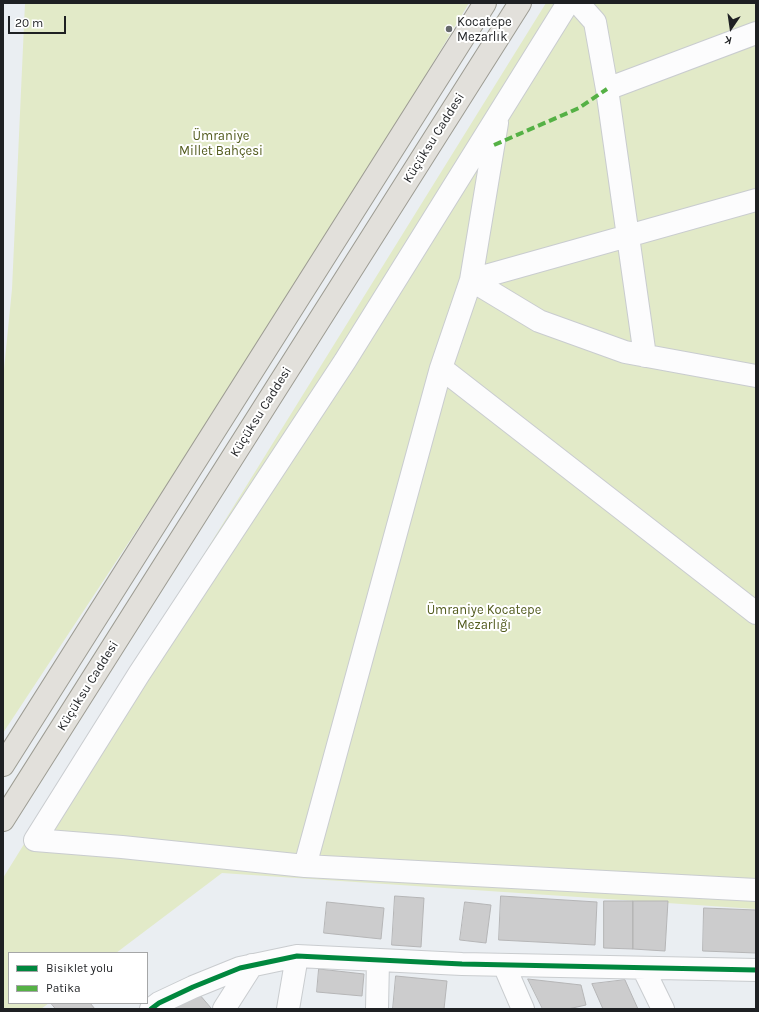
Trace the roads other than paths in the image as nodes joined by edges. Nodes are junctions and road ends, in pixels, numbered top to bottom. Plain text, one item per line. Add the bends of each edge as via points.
1 (485, 3) edge
2 (520, 3) edge
3 (568, 3) edge
4 (578, 3) edge
5 (756, 33) edge
6 (607, 88) junction
7 (499, 113) junction
8 (756, 200) edge
9 (629, 236) junction
10 (471, 280) junction
11 (645, 356) junction
12 (441, 368) junction
13 (756, 376) edge
14 (756, 613) edge
15 (3, 765) edge
16 (3, 820) edge
17 (305, 866) junction
18 (756, 890) edge
19 (298, 956) junction
20 (378, 960) junction
21 (252, 965) junction
22 (504, 965) junction
23 (643, 968) junction
24 (756, 970) edge
25 (151, 1009) edge
26 (224, 1009) edge
27 (288, 1009) edge
28 (377, 1009) edge
29 (523, 1009) edge
30 (662, 1009) edge

1 - 15 main road
2 - 16 main road, Küçüksu Caddesi
3 - 7 street
4 - 6 street via 595,22
5 - 6 street
6 - 9 street
7 - 10 street
7 - 17 street via 345,360 139,674 35,840 122,846
8 - 9 street
9 - 10 street
9 - 11 street
10 - 11 street via 539,321 624,352
10 - 12 street
11 - 13 street
12 - 14 street
12 - 17 street
17 - 18 street
19 - 20 street
19 - 21 street
19 - 27 street
20 - 22 street
20 - 28 street
21 - 25 street via 193,987
21 - 26 street
22 - 23 street
22 - 29 street
23 - 24 street
23 - 30 street

